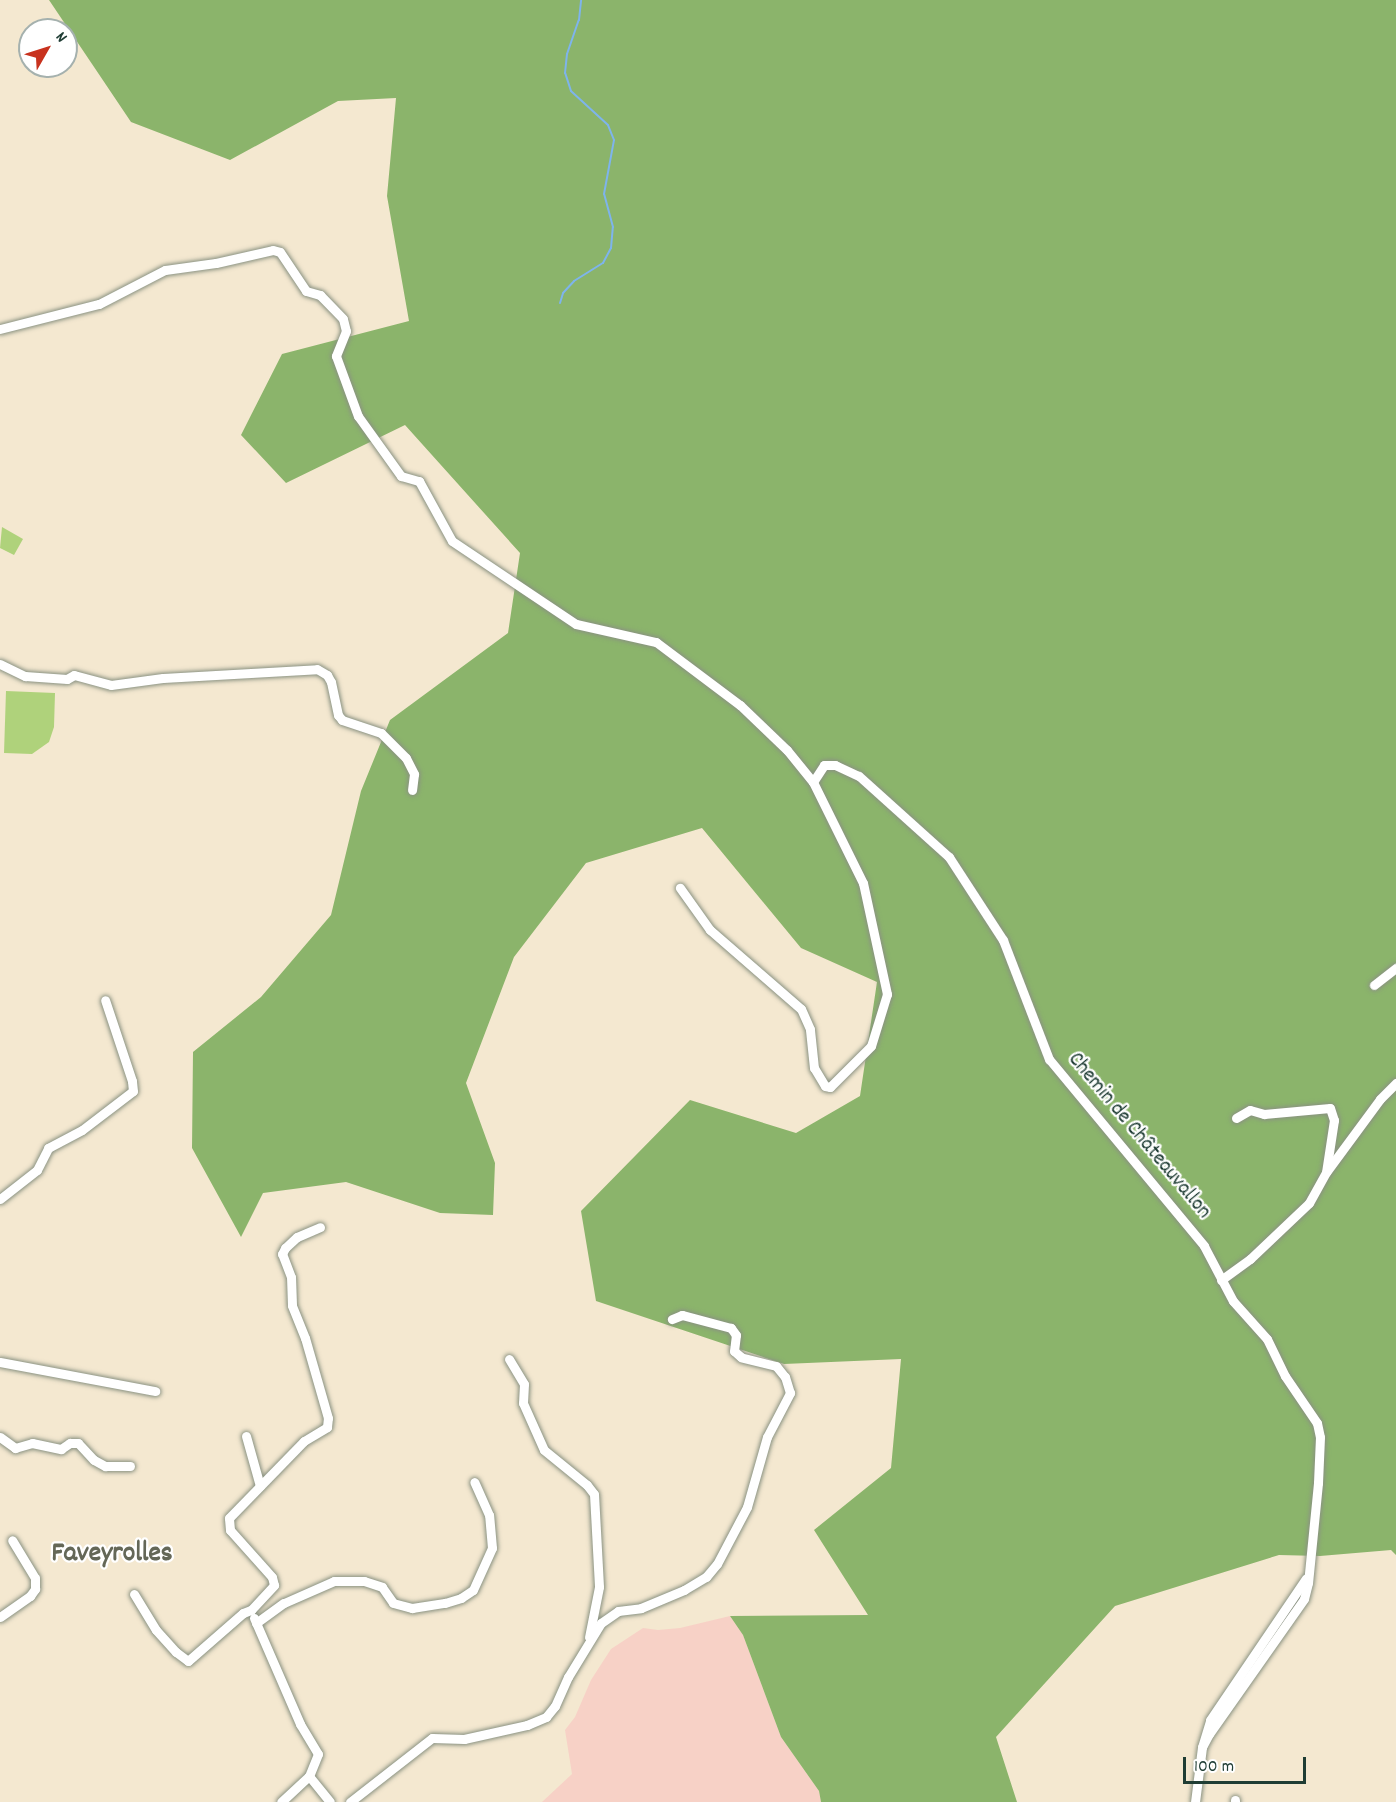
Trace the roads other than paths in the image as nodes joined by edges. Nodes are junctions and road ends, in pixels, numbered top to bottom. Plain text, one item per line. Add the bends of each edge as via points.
1 (0, 329) edge
2 (0, 664) edge
3 (813, 782) junction
4 (412, 790) dead end
5 (680, 888) dead end
6 (1396, 968) edge
7 (1374, 985) dead end
8 (105, 1000) dead end
9 (1396, 1083) edge
10 (1236, 1118) dead end
11 (1326, 1172) junction
12 (0, 1199) edge
13 (320, 1227) dead end
14 (1221, 1280) junction
15 (672, 1319) dead end
16 (509, 1359) dead end
17 (0, 1362) edge
18 (155, 1391) dead end
19 (246, 1436) dead end
20 (0, 1437) edge
21 (130, 1466) dead end
22 (474, 1482) dead end
23 (260, 1486) junction
24 (12, 1540) dead end
25 (134, 1594) dead end
26 (251, 1610) junction
27 (0, 1617) edge
28 (256, 1623) junction
29 (587, 1645) junction
30 (309, 1776) junction
31 (281, 1802) edge
32 (330, 1802) edge
33 (350, 1802) edge
34 (1195, 1802) edge

1 - 3 street via 99,304 165,270 273,250 280,252 306,291 320,295 343,319 346,331 336,356 358,416 401,476 419,481 452,541 576,624 656,642 740,705 787,750
2 - 4 street via 25,676 67,679 74,675 111,685 317,669 331,682 342,720 381,734 406,758 414,774
3 - 5 street via 863,883 887,994 871,1046 830,1087 825,1086 814,1068 810,1029 801,1009 710,930
3 - 14 street, Chemin de Châteauvallon via 824,765 835,765 859,776 949,857 1003,940 1049,1059 1185,1221 1204,1246
6 - 7 street
8 - 12 street via 133,1091 82,1130 48,1148 36,1170
9 - 11 street
10 - 11 street via 1250,1110 1264,1114 1330,1108 1334,1120
11 - 14 street via 1309,1203 1250,1259
13 - 23 street via 297,1237 282,1254 291,1277 292,1305 328,1418 327,1427 304,1441
14 - 34 street, Chemin de Châteauvallon via 1233,1301 1267,1339 1285,1376 1317,1423 1318,1483 1310,1571 1215,1711 1202,1748
15 - 29 street via 682,1315 730,1328 736,1335 734,1351 776,1366 790,1393 767,1437 747,1507 717,1564 706,1577 641,1608 618,1611 601,1623
16 - 29 street via 524,1384 523,1402 544,1450 594,1494 598,1587
17 - 18 street
19 - 23 street
20 - 21 street via 15,1448 32,1443 61,1449 78,1443 105,1466
22 - 28 street via 489,1515 492,1541 479,1579 467,1594 445,1603 412,1608 393,1603 382,1587 364,1581 334,1581 284,1603
23 - 26 street via 229,1518 230,1530 272,1577 274,1585
24 - 27 street via 35,1578 36,1589
25 - 26 street via 156,1630 188,1661
26 - 28 street
28 - 30 street via 300,1724 318,1754
29 - 33 street via 546,1717 464,1739 432,1738
30 - 31 street
30 - 32 street

